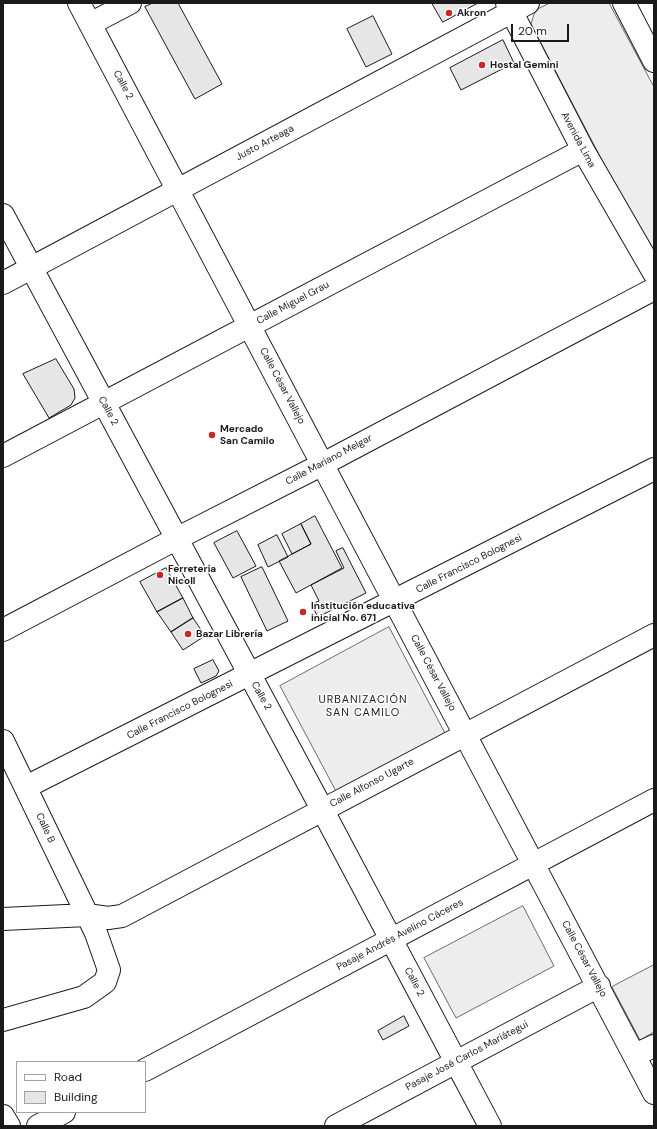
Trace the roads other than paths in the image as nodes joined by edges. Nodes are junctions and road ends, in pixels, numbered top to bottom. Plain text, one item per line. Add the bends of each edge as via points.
1 (79, 3) edge
2 (130, 3) edge
3 (624, 3) edge
4 (515, 6) edge
5 (90, 24) junction
6 (654, 61) edge
7 (583, 150) junction
8 (178, 189) junction
9 (3, 215) edge
10 (31, 267) junction
11 (654, 273) edge
12 (3, 283) edge
13 (654, 289) edge
14 (250, 326) junction
15 (104, 403) junction
16 (3, 456) edge
17 (323, 464) junction
18 (654, 469) edge
19 (176, 539) junction
20 (395, 601) junction
21 (3, 630) edge
22 (654, 635) edge
23 (249, 675) junction
24 (465, 734) junction
25 (3, 741) edge
26 (26, 787) junction
27 (654, 800) edge
28 (322, 809) junction
29 (534, 864) junction
30 (87, 915) junction
31 (3, 919) edge
32 (391, 940) junction
33 (599, 986) junction
34 (3, 1020) edge
35 (654, 1046) edge
36 (635, 1055) junction
37 (457, 1062) junction
38 (146, 1069) edge
39 (654, 1093) edge
40 (62, 1113) edge
41 (3, 1116) edge
42 (9, 1126) edge
43 (38, 1126) edge
44 (336, 1126) edge
45 (490, 1126) edge

1 - 5 street, Calle 2
2 - 5 street
3 - 6 street
4 - 7 street, Avenida Lima
4 - 8 street, Justo Arteaga
5 - 8 street, Calle 2
7 - 11 street, Avenida Lima
7 - 14 street, Calle Miguel Grau
8 - 10 street, Justo Arteaga
8 - 14 street, Calle César Vallejo
9 - 10 street, Calle 2
10 - 12 street, Justo Arteaga
10 - 15 street, Calle 2
13 - 17 street, Calle Mariano Melgar
14 - 15 street, Calle Miguel Grau
14 - 17 street, Calle César Vallejo
15 - 16 street, Calle Miguel Grau
15 - 19 street, Calle 2
17 - 19 street, Calle Mariano Melgar
17 - 20 street, Calle César Vallejo
18 - 20 street, Calle Francisco Bolognesi
19 - 21 street, Calle Mariano Melgar
19 - 23 street, Calle 2
20 - 23 street, Calle Francisco Bolognesi
20 - 24 street, Calle César Vallejo
22 - 24 street, Calle Alfonso Ugarte
23 - 26 street, Calle Francisco Bolognesi
23 - 28 street, Calle 2
24 - 28 street, Calle Alfonso Ugarte
24 - 29 street, Calle César Vallejo
25 - 26 street, Calle B
26 - 30 street, Calle B
27 - 29 street, Pasaje Andrés Avelino Cáceres
28 - 30 street, Calle Alfonso Ugarte via 122,916 108,918
28 - 32 street, Calle 2
29 - 32 street, Pasaje Andrés Avelino Cáceres
29 - 33 street, Calle César Vallejo
30 - 31 street, Calle Alfonso Ugarte
30 - 34 street, Calle B via 109,970 105,982 84,996
32 - 37 street, Calle 2
32 - 38 street, Pasaje Andrés Avelino Cáceres
33 - 36 street, Calle César Vallejo
33 - 37 street, Pasaje José Carlos Mariátegui
35 - 36 street
36 - 39 street, Calle César Vallejo
37 - 44 street, Pasaje José Carlos Mariátegui
37 - 45 street, Calle 2
40 - 43 street
41 - 42 street

